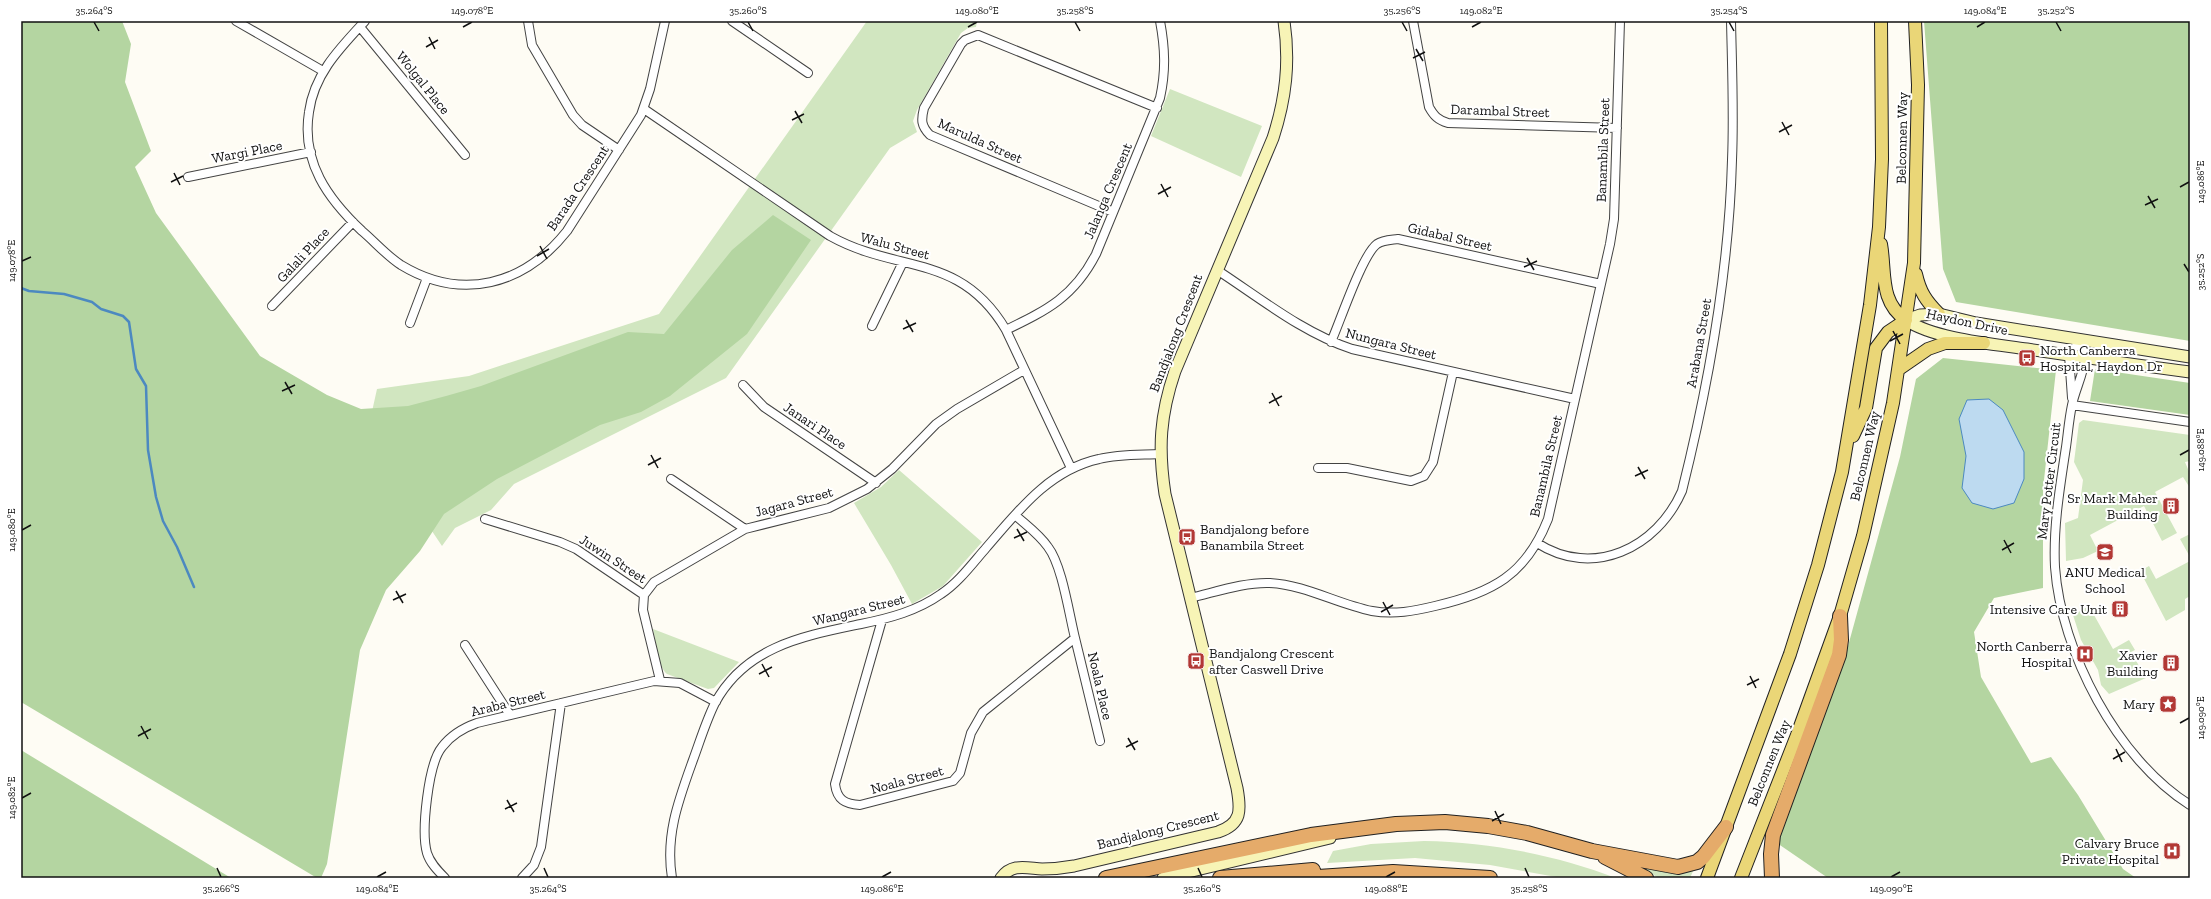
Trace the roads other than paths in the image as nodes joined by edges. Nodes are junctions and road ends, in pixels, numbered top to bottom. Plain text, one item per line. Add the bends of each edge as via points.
1 (236, 21) edge
2 (528, 21) edge
3 (665, 21) edge
4 (732, 21) edge
5 (1160, 21) edge
6 (1284, 21) edge
7 (1413, 21) edge
8 (1620, 21) edge
9 (1731, 21) edge
10 (1881, 21) edge
11 (1915, 21) edge
12 (363, 24) edge
13 (323, 71) junction
14 (808, 73) dead end
15 (644, 108) junction
16 (1157, 108) junction
17 (1617, 128) junction
18 (619, 150) junction
19 (310, 152) junction
20 (465, 155) dead end
21 (188, 177) dead end
22 (1113, 212) junction
23 (353, 222) junction
24 (1879, 227) junction
25 (904, 262) junction
26 (1914, 263) junction
27 (1218, 270) junction
28 (426, 278) junction
29 (1601, 284) junction
30 (272, 306) dead end
31 (1940, 314) junction
32 (1906, 320) junction
33 (410, 323) dead end
34 (872, 326) dead end
35 (1006, 330) junction
36 (2080, 341) junction
37 (1331, 342) junction
38 (1984, 342) junction
39 (2069, 355) junction
40 (2190, 357) edge
41 (2085, 358) junction
42 (1899, 369) junction
43 (1024, 370) junction
44 (1454, 372) junction
45 (2190, 372) edge
46 (743, 385) dead end
47 (1576, 399) junction
48 (2072, 405) junction
49 (2190, 422) edge
50 (1160, 454) junction
51 (1846, 454) junction
52 (1071, 468) junction
53 (1318, 468) dead end
54 (671, 479) dead end
55 (876, 483) junction
56 (1015, 515) junction
57 (484, 519) dead end
58 (745, 529) junction
59 (1538, 543) junction
60 (644, 595) junction
61 (1190, 598) junction
62 (1840, 616) junction
63 (882, 620) junction
64 (1075, 638) junction
65 (465, 645) dead end
66 (660, 680) junction
67 (716, 702) junction
68 (561, 703) junction
69 (510, 715) junction
70 (1100, 741) dead end
71 (2190, 805) edge
72 (1726, 827) junction
73 (1356, 829) junction
74 (1592, 851) junction
75 (1393, 872) junction
76 (1643, 877) edge
77 (445, 878) edge
78 (522, 878) edge
79 (672, 878) edge
80 (1001, 878) edge
81 (1106, 878) edge
82 (1164, 878) edge
83 (1220, 878) edge
84 (1303, 878) edge
85 (1490, 878) edge
86 (1707, 878) edge
87 (1741, 878) edge
88 (1772, 878) edge

1 - 13 street
2 - 18 street via 532,45 573,115 582,125
3 - 15 street, Barada Crescent
4 - 14 street
5 - 16 street, Jalanga Crescent via 1166,59 1165,78
6 - 27 street, Bandjalong Crescent via 1288,74 1281,113
7 - 17 street, Darambal Street via 1429,107 1440,121
8 - 17 street, Banambila Street
9 - 59 street, Arabana Street via 1732,160 1724,268 1708,376 1682,492 1675,507 1659,528 1637,544 1612,555 1577,558 1560,555
10 - 24 main road, Belconnen Way via 1882,159
11 - 26 main road, Belconnen Way via 1918,85
12 - 13 street, Barada Crescent
12 - 20 street, Wolgal Place
13 - 19 street, Barada Crescent via 314,91 309,112
15 - 18 street, Barada Crescent
15 - 25 street, Walu Street via 830,236 858,250
16 - 22 street, Jalanga Crescent
16 - 22 street, Marulda Street via 978,35 961,44 924,108 921,120 930,135
17 - 29 street, Banambila Street via 1614,219
18 - 28 street, Barada Crescent via 567,231 539,260 509,277 483,284 457,285
19 - 21 street, Wargi Place
19 - 23 street, Barada Crescent via 326,191
22 - 35 street, Jalanga Crescent via 1090,265 1076,286 1046,311
23 - 28 street, Barada Crescent via 392,259
23 - 30 street, Galali Place
24 - 32 main road via 1884,259 1884,284 1888,300
24 - 51 main road, Belconnen Way via 1870,305
25 - 34 street
25 - 35 street, Walu Street via 948,275 966,286 989,306
26 - 31 main road via 1919,289 1926,301
26 - 32 main road, Belconnen Way
27 - 37 street, Nungara Street
27 - 50 street, Bandjalong Crescent via 1167,395 1160,430
28 - 33 street
29 - 37 street, Gidabal Street via 1409,241 1385,240 1377,244 1367,258
29 - 47 street, Banambila Street
31 - 32 street, Haydon Drive via 1920,315
31 - 36 street, Haydon Drive via 1976,323
32 - 38 street, Haydon Drive via 1928,331
32 - 42 main road, Belconnen Way
32 - 51 main road via 1888,332 1876,348 1866,408
35 - 43 street, Walu Street
36 - 39 street
36 - 40 street, Haydon Drive
36 - 41 street
37 - 44 street, Nungara Street
38 - 39 street, Haydon Drive
38 - 42 main road via 1944,343 1928,349
39 - 41 street, Haydon Drive
39 - 48 street, Mary Potter Circuit
41 - 45 street, Haydon Drive
41 - 48 street, Mary Potter Circuit
42 - 62 main road, Belconnen Way via 1863,536
43 - 52 street, Walu Street
43 - 55 street, Jagara Street via 957,408 936,424
44 - 47 street, Nungara Street
44 - 53 street via 1433,462 1424,476 1411,481 1347,468
46 - 55 street, Janari Place via 764,407
47 - 59 street, Banambila Street via 1548,519
48 - 49 street
48 - 71 street, Mary Potter Circuit via 2054,543 2057,584 2064,617 2084,675 2115,730 2160,780
50 - 52 street, Wangara Street via 1110,457
50 - 61 street, Bandjalong Crescent via 1165,494
51 - 72 main road, Belconnen Way via 1818,566 1790,654
52 - 56 street, Wangara Street via 1039,489
54 - 58 street
55 - 58 street, Jagara Street via 829,508
56 - 63 street, Wangara Street via 945,591 925,605
56 - 64 street via 1039,536 1056,560
57 - 60 street, Juwin Street via 576,549
58 - 60 street, Jagara Street via 654,582
59 - 61 street, Banambila Street via 1514,573 1490,589 1467,598 1411,611 1373,611 1297,587 1269,583 1240,586
60 - 66 street, Juwin Street via 643,610
61 - 80 street, Bandjalong Crescent via 1240,802 1236,820 1229,828 1218,832 1074,866 1016,867
62 - 87 main road, Belconnen Way
62 - 88 highway via 1841,640 1838,655 1772,842
63 - 64 street, Noala Street via 835,784 837,795 848,804 860,805 953,781 960,773 971,733 983,712
63 - 67 street, Wangara Street via 807,636 767,651 742,670 727,685
64 - 70 street, Noala Place
65 - 69 street
66 - 67 street, Araba Street via 680,683
66 - 68 street, Araba Street
67 - 79 street, Wangara Street via 705,725 671,827
68 - 69 street, Araba Street
68 - 78 street, Araba Street via 541,847 534,865
69 - 77 street, Araba Street via 463,728 446,742 434,760 424,840 435,868
72 - 74 highway via 1697,862 1682,866
72 - 86 main road, Belconnen Way
73 - 74 highway via 1445,822 1488,826 1527,833
73 - 81 highway
73 - 82 street via 1323,840
74 - 76 highway
75 - 83 highway via 1359,867
75 - 84 highway
75 - 85 highway

